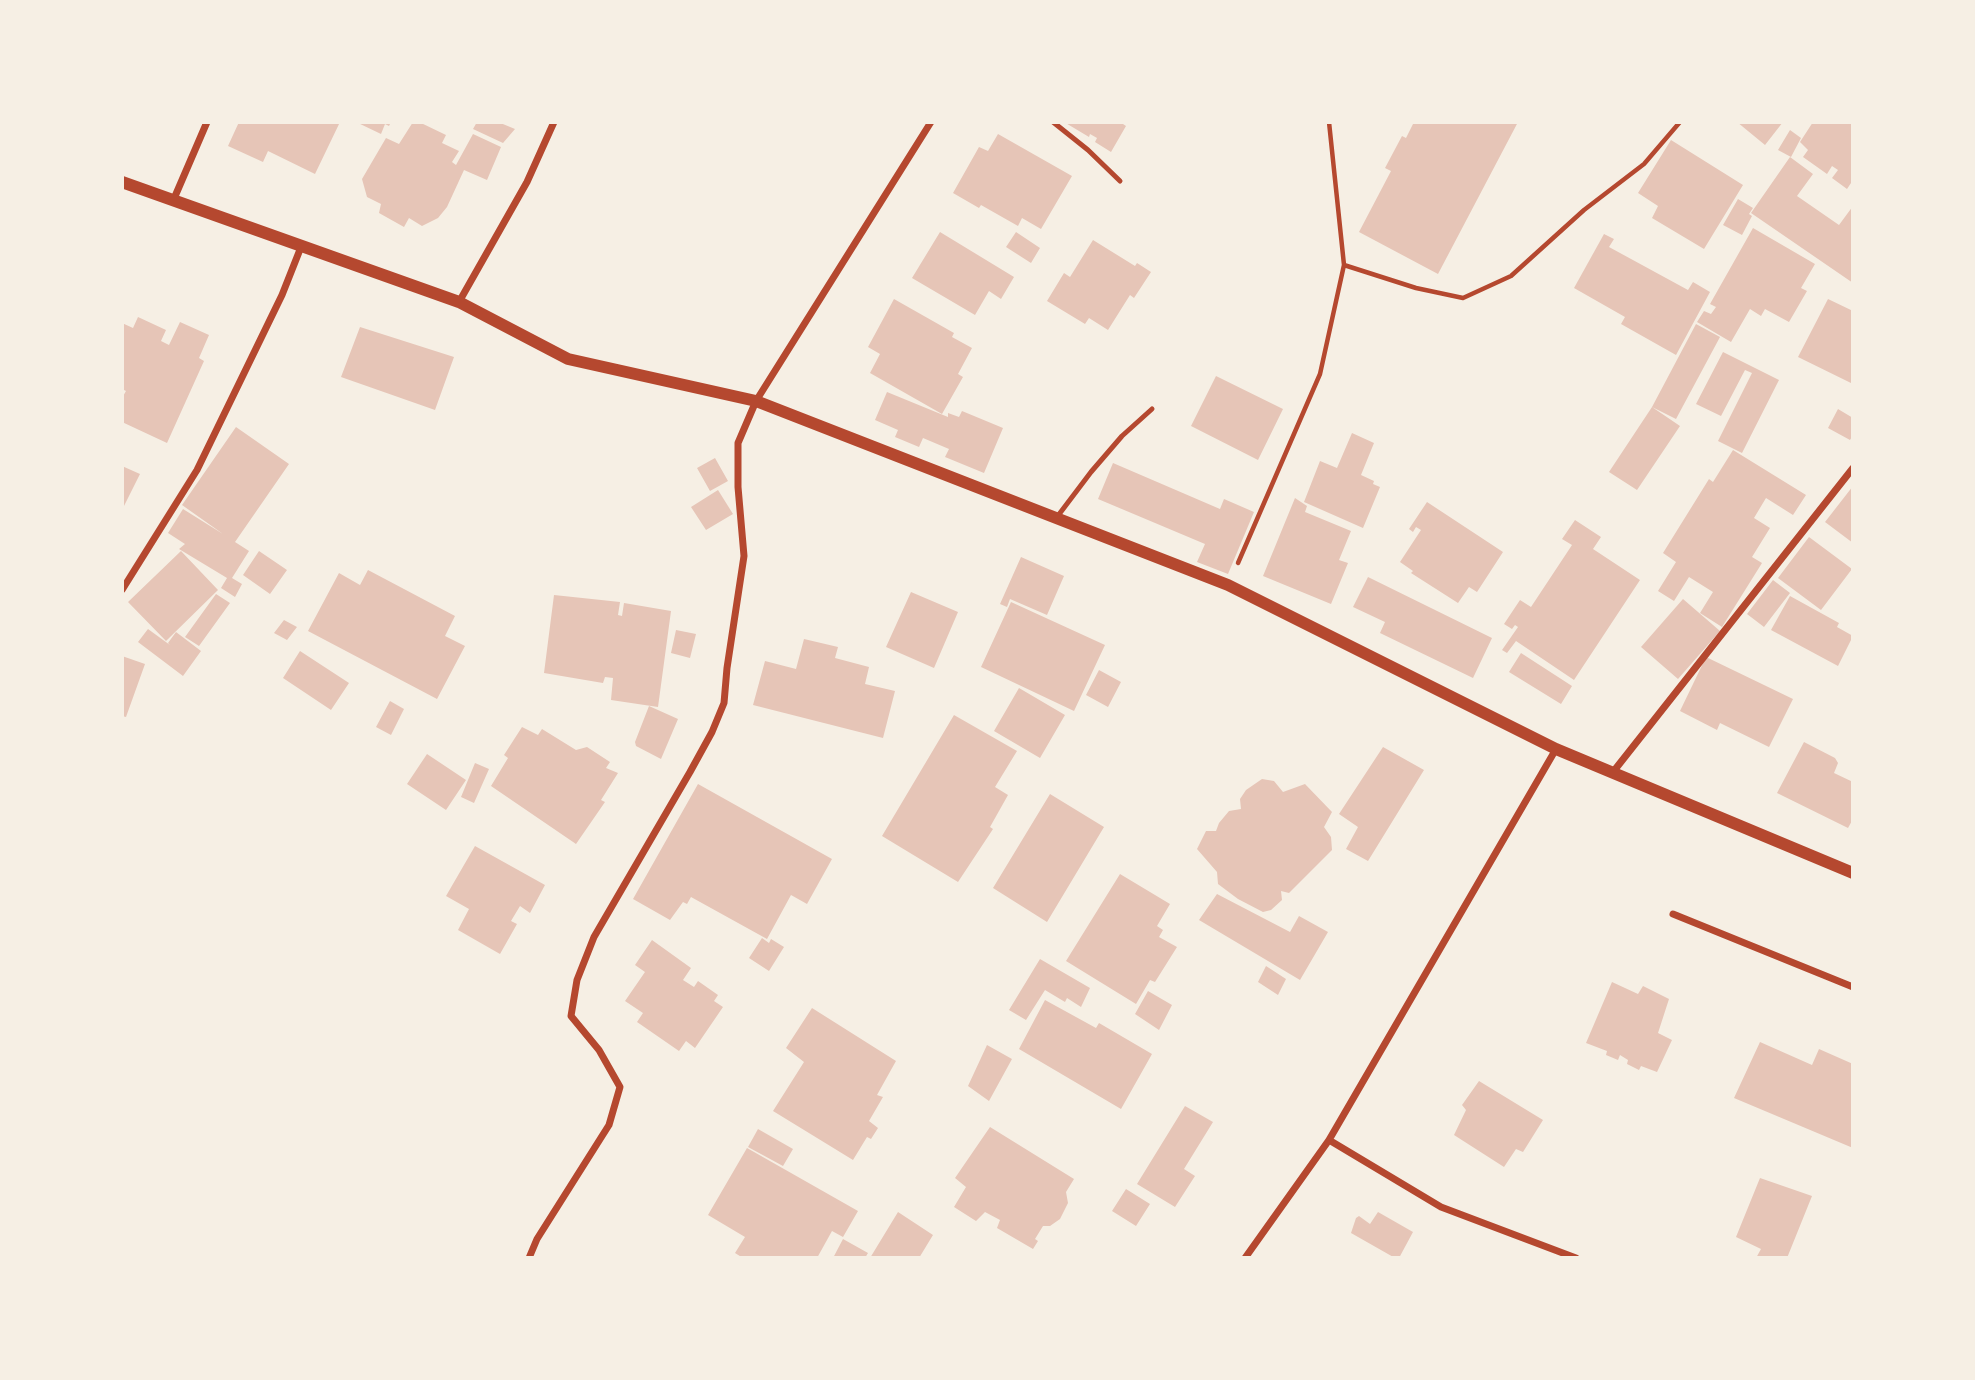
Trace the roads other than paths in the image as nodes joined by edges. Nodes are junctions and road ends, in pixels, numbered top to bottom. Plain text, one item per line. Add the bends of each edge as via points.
1 (207, 122) edge
2 (554, 122) edge
3 (932, 122) edge
4 (1053, 122) edge
5 (1120, 181) dead end
6 (122, 182) edge
7 (173, 201) junction
8 (301, 247) junction
9 (458, 302) junction
10 (756, 401) junction
11 (1152, 409) dead end
12 (1853, 468) edge
13 (1056, 518) junction
14 (122, 590) edge
15 (1556, 749) junction
16 (1613, 772) junction
17 (1853, 873) edge
18 (1673, 914) dead end
19 (1853, 987) edge
20 (1329, 1140) junction
21 (529, 1258) edge
22 (1245, 1258) edge
23 (1576, 1258) edge

1 - 7 street
2 - 9 street via 527,182
3 - 10 street
4 - 5 lane
6 - 7 street
7 - 8 street
8 - 9 street
8 - 14 street via 197,470
9 - 10 street via 568,359
10 - 13 street
10 - 21 street via 738,443 744,556 724,704 594,937 577,980 571,1016 599,1050 620,1087 608,1125
11 - 13 lane via 1122,436
12 - 16 street
13 - 15 street via 1228,585
15 - 16 street
15 - 20 street
16 - 17 street
18 - 19 street
20 - 22 street
20 - 23 street via 1441,1207

